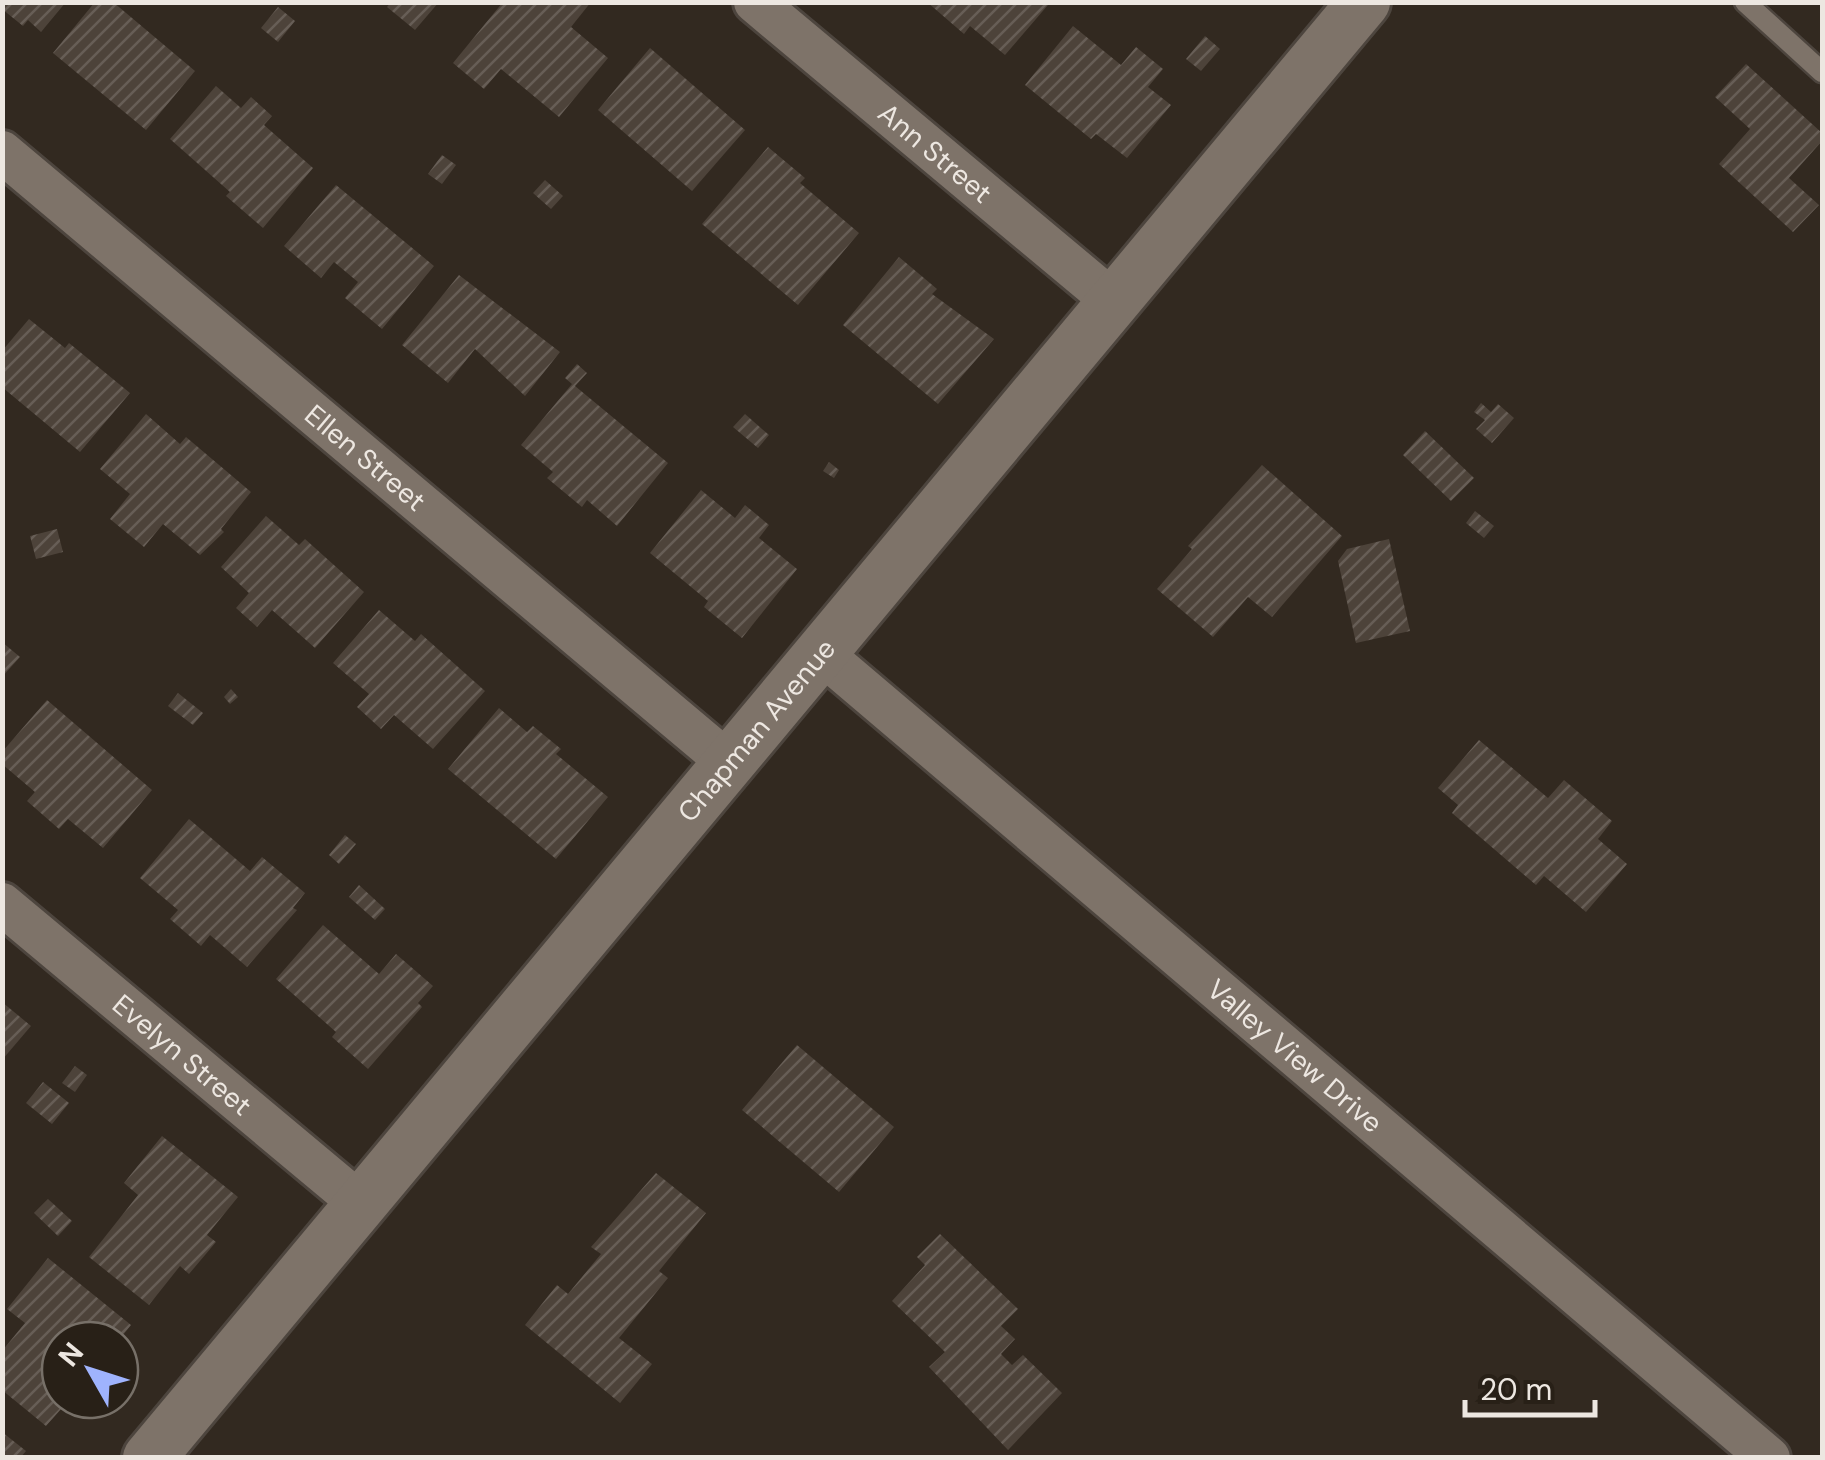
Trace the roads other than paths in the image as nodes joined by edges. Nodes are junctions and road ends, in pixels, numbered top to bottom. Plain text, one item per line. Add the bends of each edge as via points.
1 (755, 2) edge
2 (1364, 2) edge
3 (1745, 2) edge
4 (1822, 72) edge
5 (2, 152) edge
6 (1114, 302) junction
7 (821, 653) junction
8 (729, 763) junction
9 (2, 904) edge
10 (361, 1204) junction
11 (150, 1458) edge
12 (1769, 1458) edge

1 - 6 street, Ann Street
2 - 6 street, Chapman Avenue
3 - 4 lane
5 - 8 street, Ellen Street
6 - 7 street, Chapman Avenue
7 - 8 street, Chapman Avenue
7 - 12 street, Valley View Drive
8 - 10 street, Chapman Avenue
9 - 10 street, Evelyn Street
10 - 11 street, Chapman Avenue

